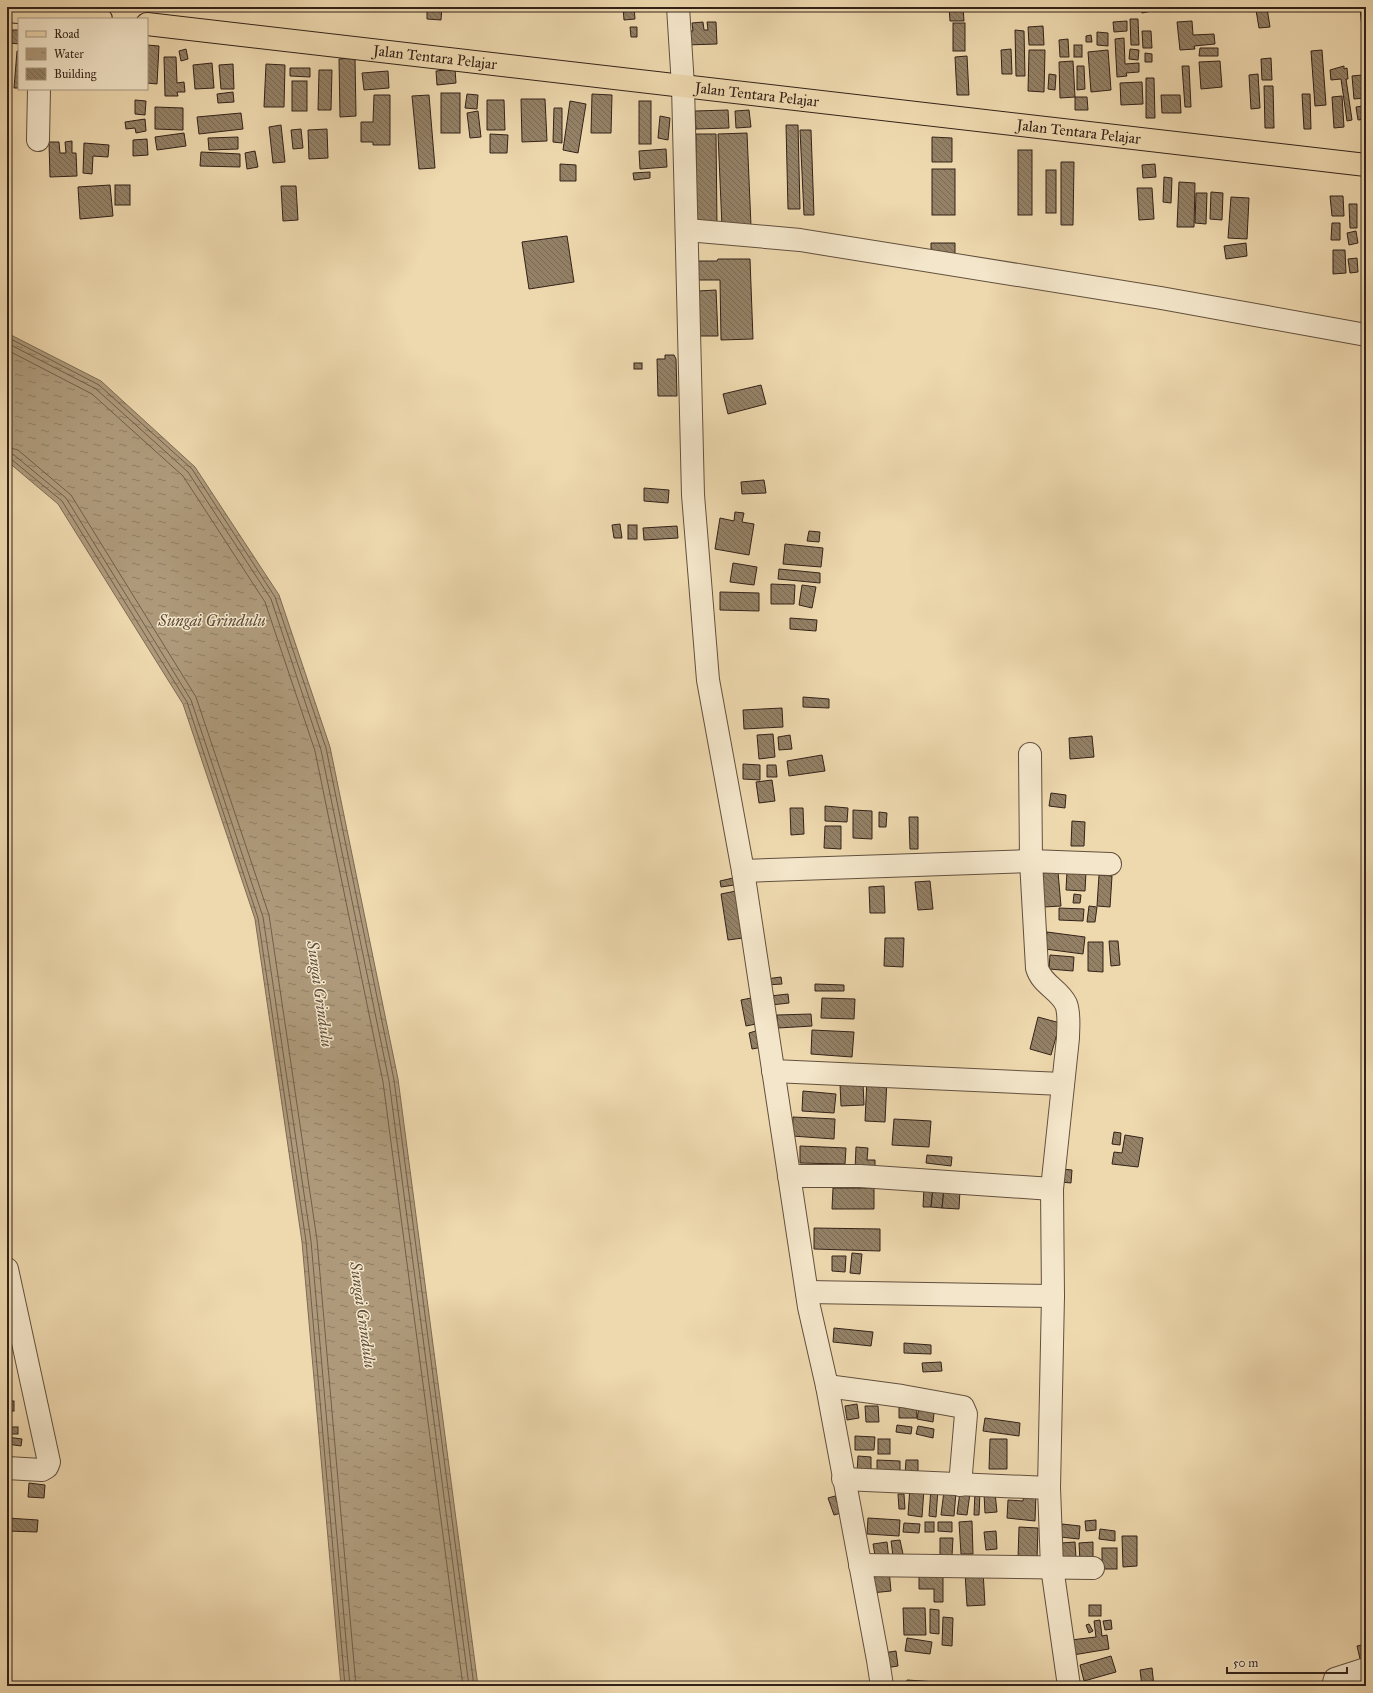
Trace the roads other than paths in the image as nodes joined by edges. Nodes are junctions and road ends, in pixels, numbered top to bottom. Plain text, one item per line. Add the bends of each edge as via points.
1 (678, 7) edge
2 (7, 11) edge
3 (40, 16) edge
4 (81, 18) edge
5 (148, 24) edge
6 (683, 86) junction
7 (39, 90) edge
8 (38, 140) dead end
9 (1366, 165) edge
10 (687, 230) junction
11 (1366, 335) edge
12 (1030, 754) dead end
13 (1031, 861) junction
14 (1110, 864) dead end
15 (743, 871) junction
16 (772, 1071) junction
17 (1063, 1084) junction
18 (789, 1176) junction
19 (1052, 1189) junction
20 (7, 1269) edge
21 (807, 1292) junction
22 (1053, 1296) junction
23 (827, 1386) junction
24 (7, 1468) edge
25 (843, 1479) junction
26 (960, 1485) junction
27 (1049, 1488) junction
28 (860, 1565) junction
29 (1052, 1567) junction
30 (1093, 1568) dead end
31 (1366, 1669) edge
32 (882, 1686) edge
33 (1069, 1686) edge
34 (1333, 1686) edge

1 - 6 street
2 - 3 main road
3 - 4 main road
5 - 6 main road, Jalan Tentara Pelajar
6 - 9 main road, Jalan Tentara Pelajar
6 - 10 street
7 - 8 street
10 - 11 street via 800,240 1154,296
10 - 15 street via 693,495 708,680
12 - 13 street
13 - 14 street
13 - 15 street
13 - 17 street via 1038,972 1067,1006 1068,1038
15 - 16 street
16 - 17 street
16 - 18 street
17 - 19 street
18 - 19 street via 860,1176
18 - 21 street
19 - 22 street
20 - 24 street via 49,1462 42,1470
21 - 22 street
21 - 23 street
22 - 27 street
23 - 25 street
23 - 26 street via 963,1407 966,1414
25 - 26 street
25 - 28 street
26 - 27 street
27 - 29 street
28 - 29 street
28 - 32 street
29 - 30 street
29 - 33 street
31 - 34 street via 1340,1676 1335,1679

